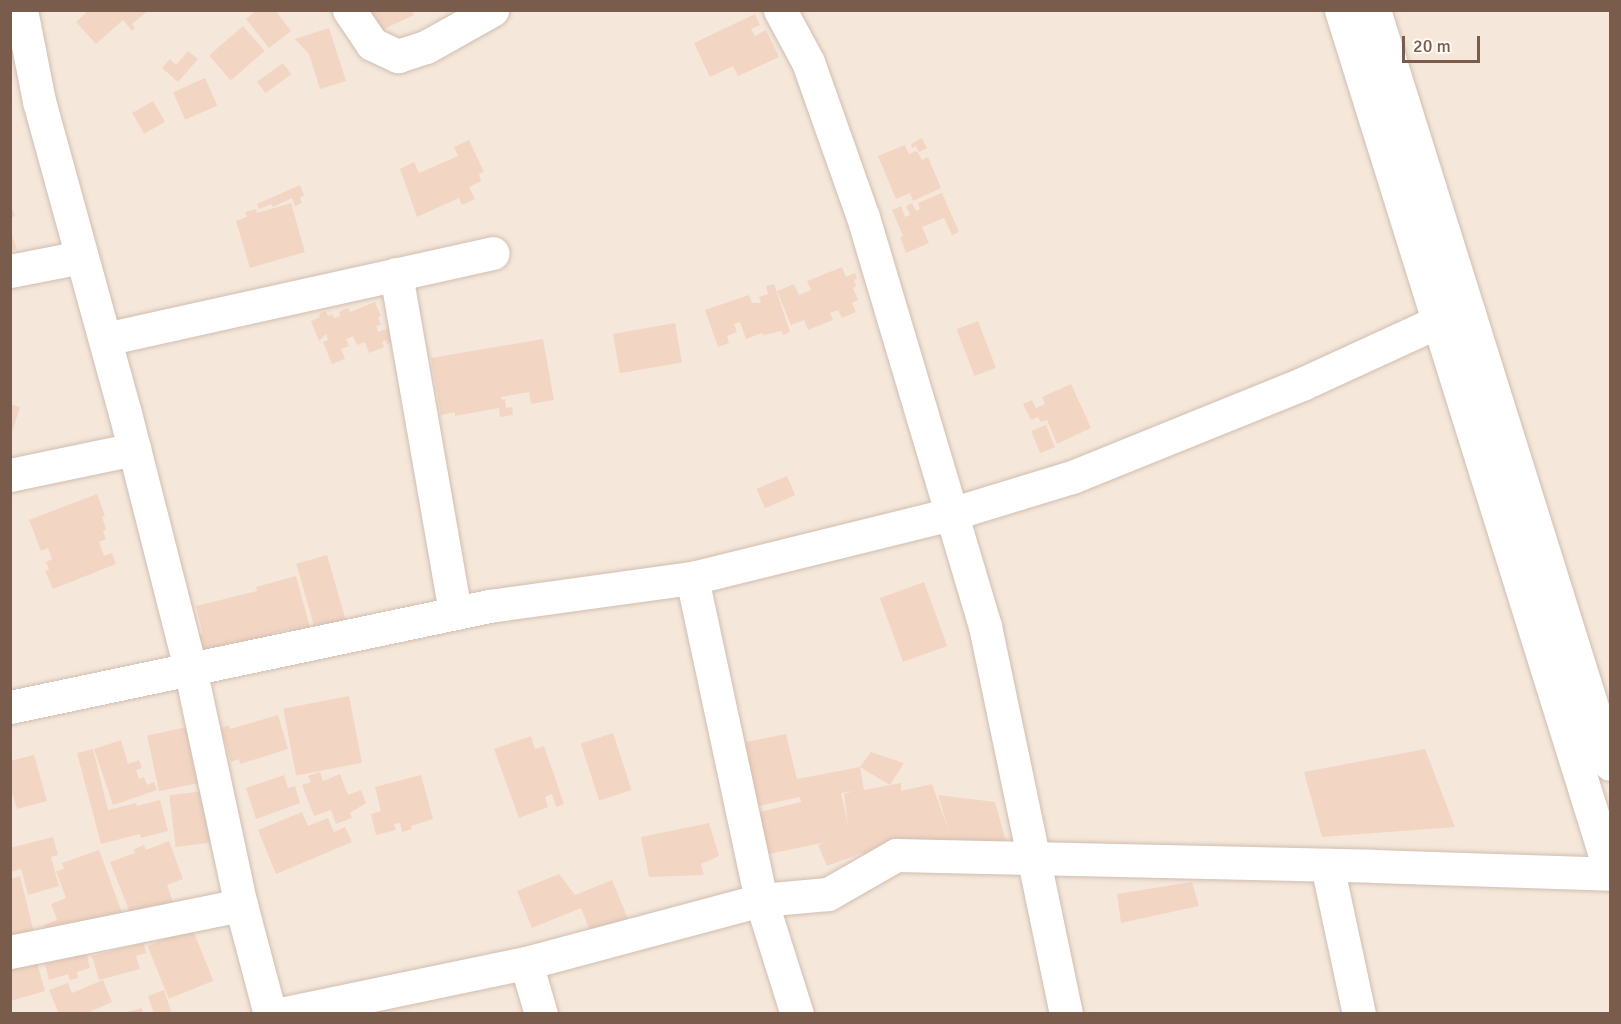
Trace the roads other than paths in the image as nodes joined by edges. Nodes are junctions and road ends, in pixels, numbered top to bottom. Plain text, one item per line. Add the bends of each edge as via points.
1 (21, 10) edge
2 (349, 10) edge
3 (492, 10) edge
4 (780, 10) edge
5 (1341, 10) edge
6 (1374, 10) edge
7 (493, 253) dead end
8 (82, 257) junction
9 (10, 271) edge
10 (396, 274) junction
11 (1454, 316) junction
12 (105, 339) junction
13 (134, 449) junction
14 (10, 475) edge
15 (951, 514) junction
16 (692, 578) junction
17 (455, 613) junction
18 (190, 668) junction
19 (10, 707) edge
20 (1611, 764) edge
21 (1033, 858) junction
22 (1328, 864) junction
23 (1611, 873) edge
24 (761, 900) junction
25 (241, 905) junction
26 (10, 952) edge
27 (526, 963) junction
28 (270, 1014) edge
29 (281, 1014) edge
30 (541, 1014) edge
31 (797, 1014) edge
32 (1066, 1014) edge
33 (1359, 1014) edge

1 - 8 street via 39,101
2 - 3 street via 372,44 398,56 426,47
4 - 15 street via 808,62 863,217
5 - 11 street
6 - 11 street
7 - 10 street
8 - 9 street
8 - 12 street
10 - 12 street
10 - 17 street
11 - 15 street via 1302,384 1072,477
11 - 20 street
11 - 23 street
12 - 13 street
13 - 14 street
13 - 18 street
15 - 16 street
15 - 21 street via 985,626
16 - 17 street
16 - 24 street
17 - 18 street
18 - 19 street
18 - 25 street
21 - 22 street
21 - 24 street via 896,855 828,894
21 - 32 street
22 - 23 street
22 - 33 street
24 - 27 street
24 - 31 street
25 - 26 street
25 - 28 street
27 - 29 street
27 - 30 street

